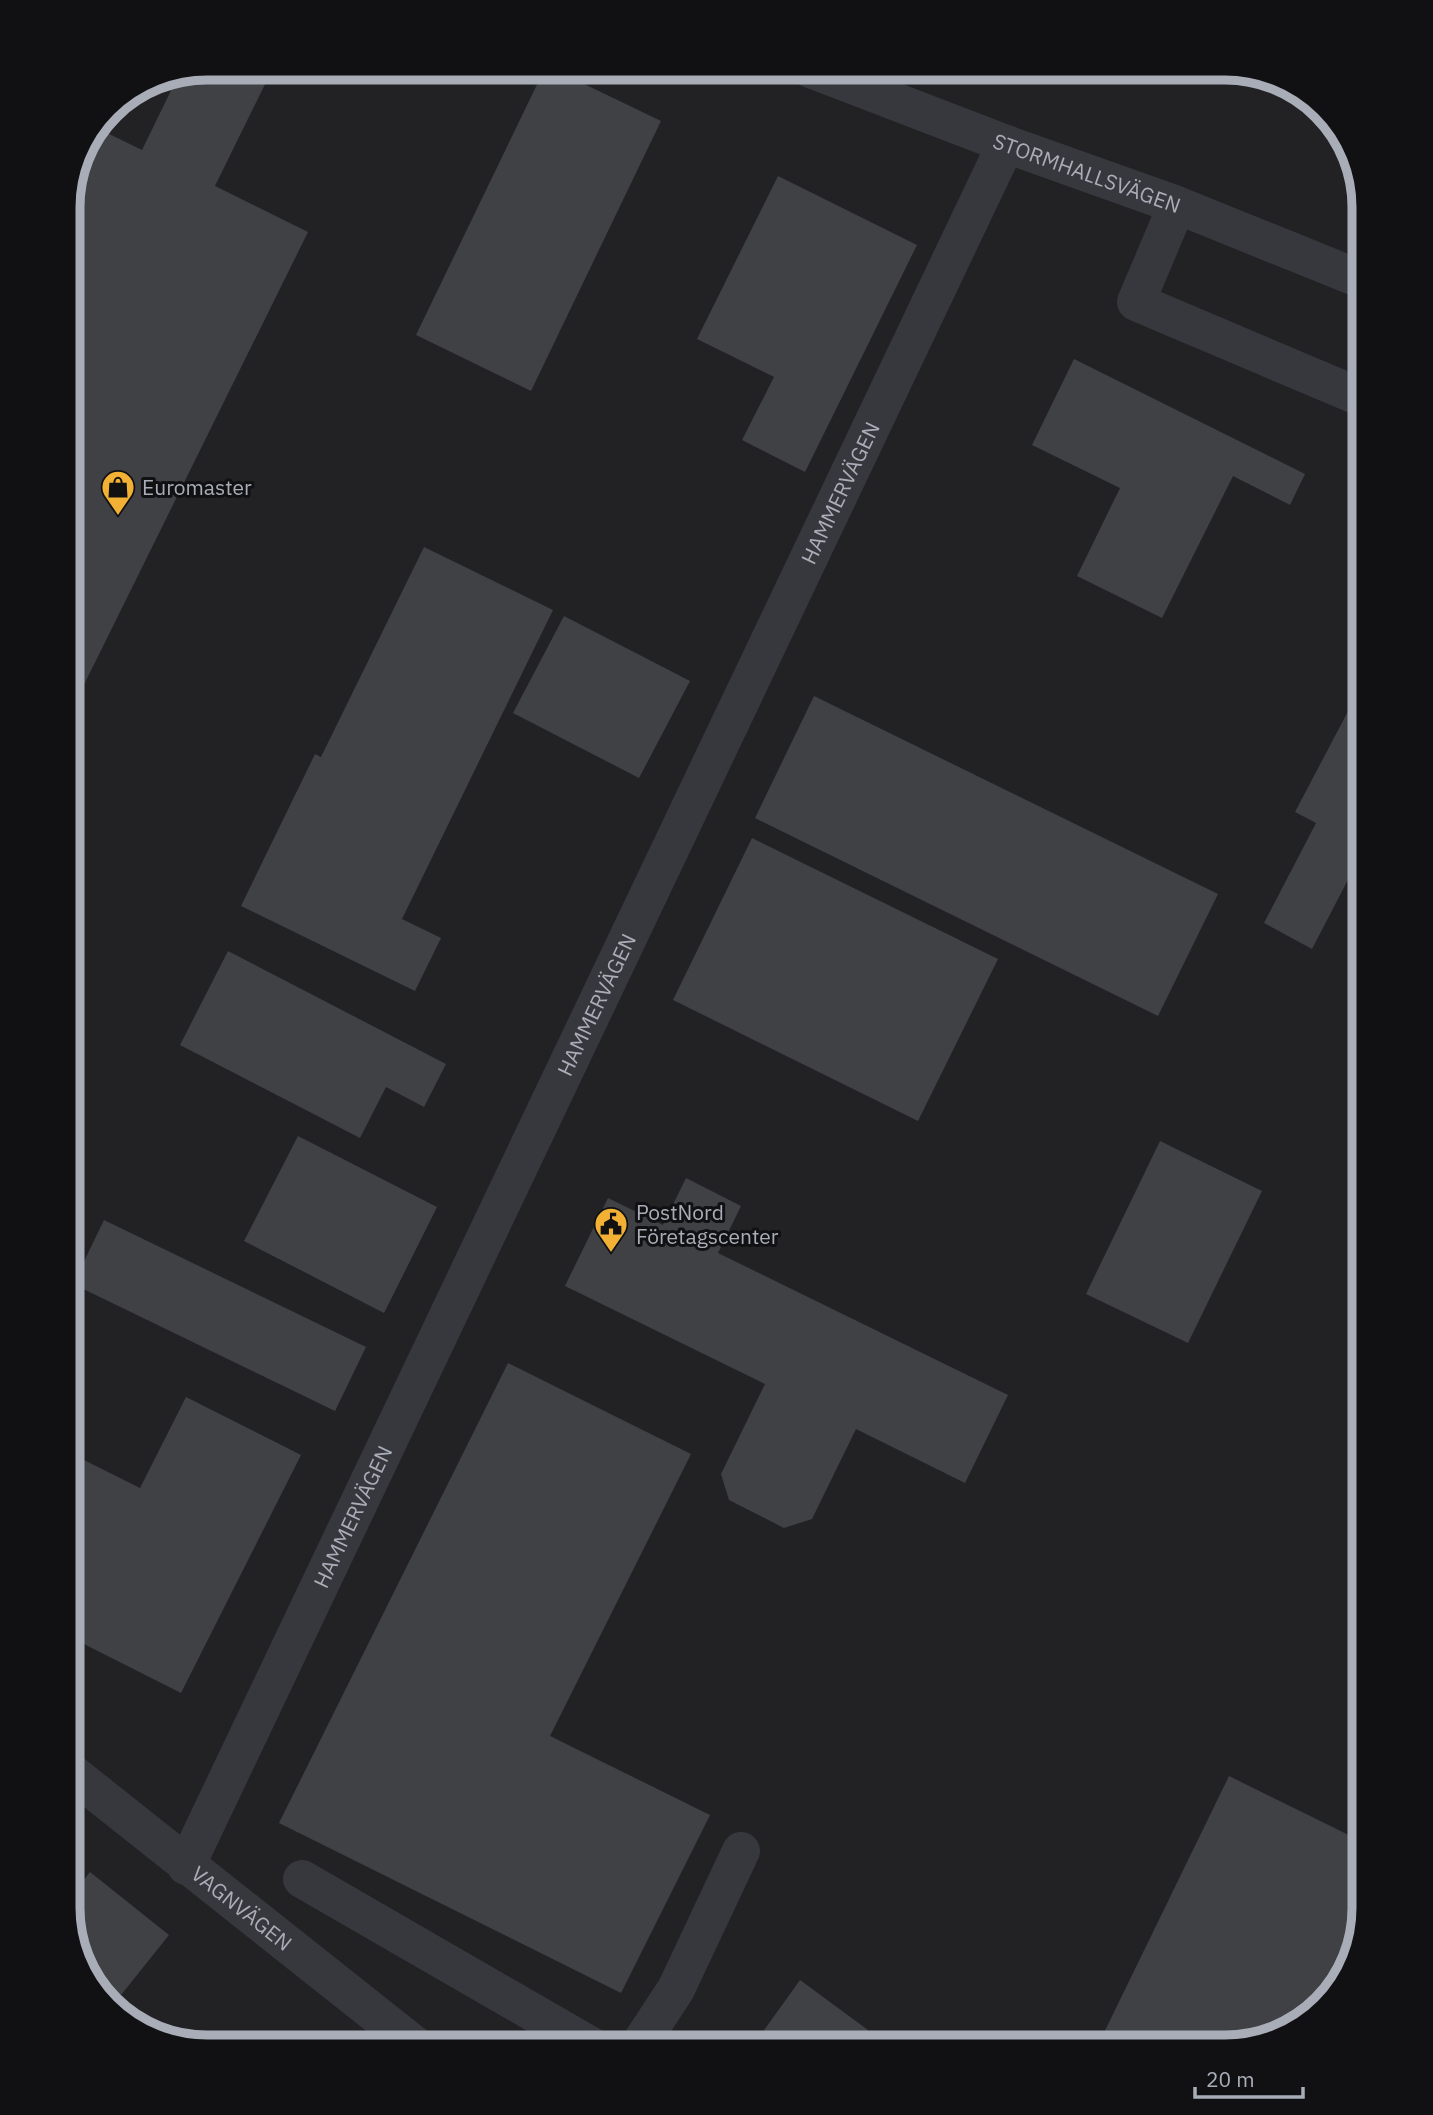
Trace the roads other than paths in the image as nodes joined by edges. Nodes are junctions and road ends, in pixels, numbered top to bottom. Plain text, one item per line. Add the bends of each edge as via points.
1 (842, 81) edge
2 (1006, 144) junction
3 (1177, 205) junction
4 (1352, 276) edge
5 (1352, 393) edge
6 (80, 1780) edge
7 (741, 1851) dead end
8 (186, 1866) junction
9 (302, 1879) dead end
10 (403, 2034) edge
11 (571, 2034) edge
12 (646, 2034) edge

1 - 2 street, STORMHALLSVÄGEN
2 - 3 street, STORMHALLSVÄGEN
2 - 8 street, HAMMERVÄGEN
3 - 4 street, STORMHALLSVÄGEN
3 - 5 street via 1136,302
6 - 8 street, VAGNVÄGEN
7 - 12 street via 676,1989
8 - 10 street, VAGNVÄGEN
9 - 11 street

